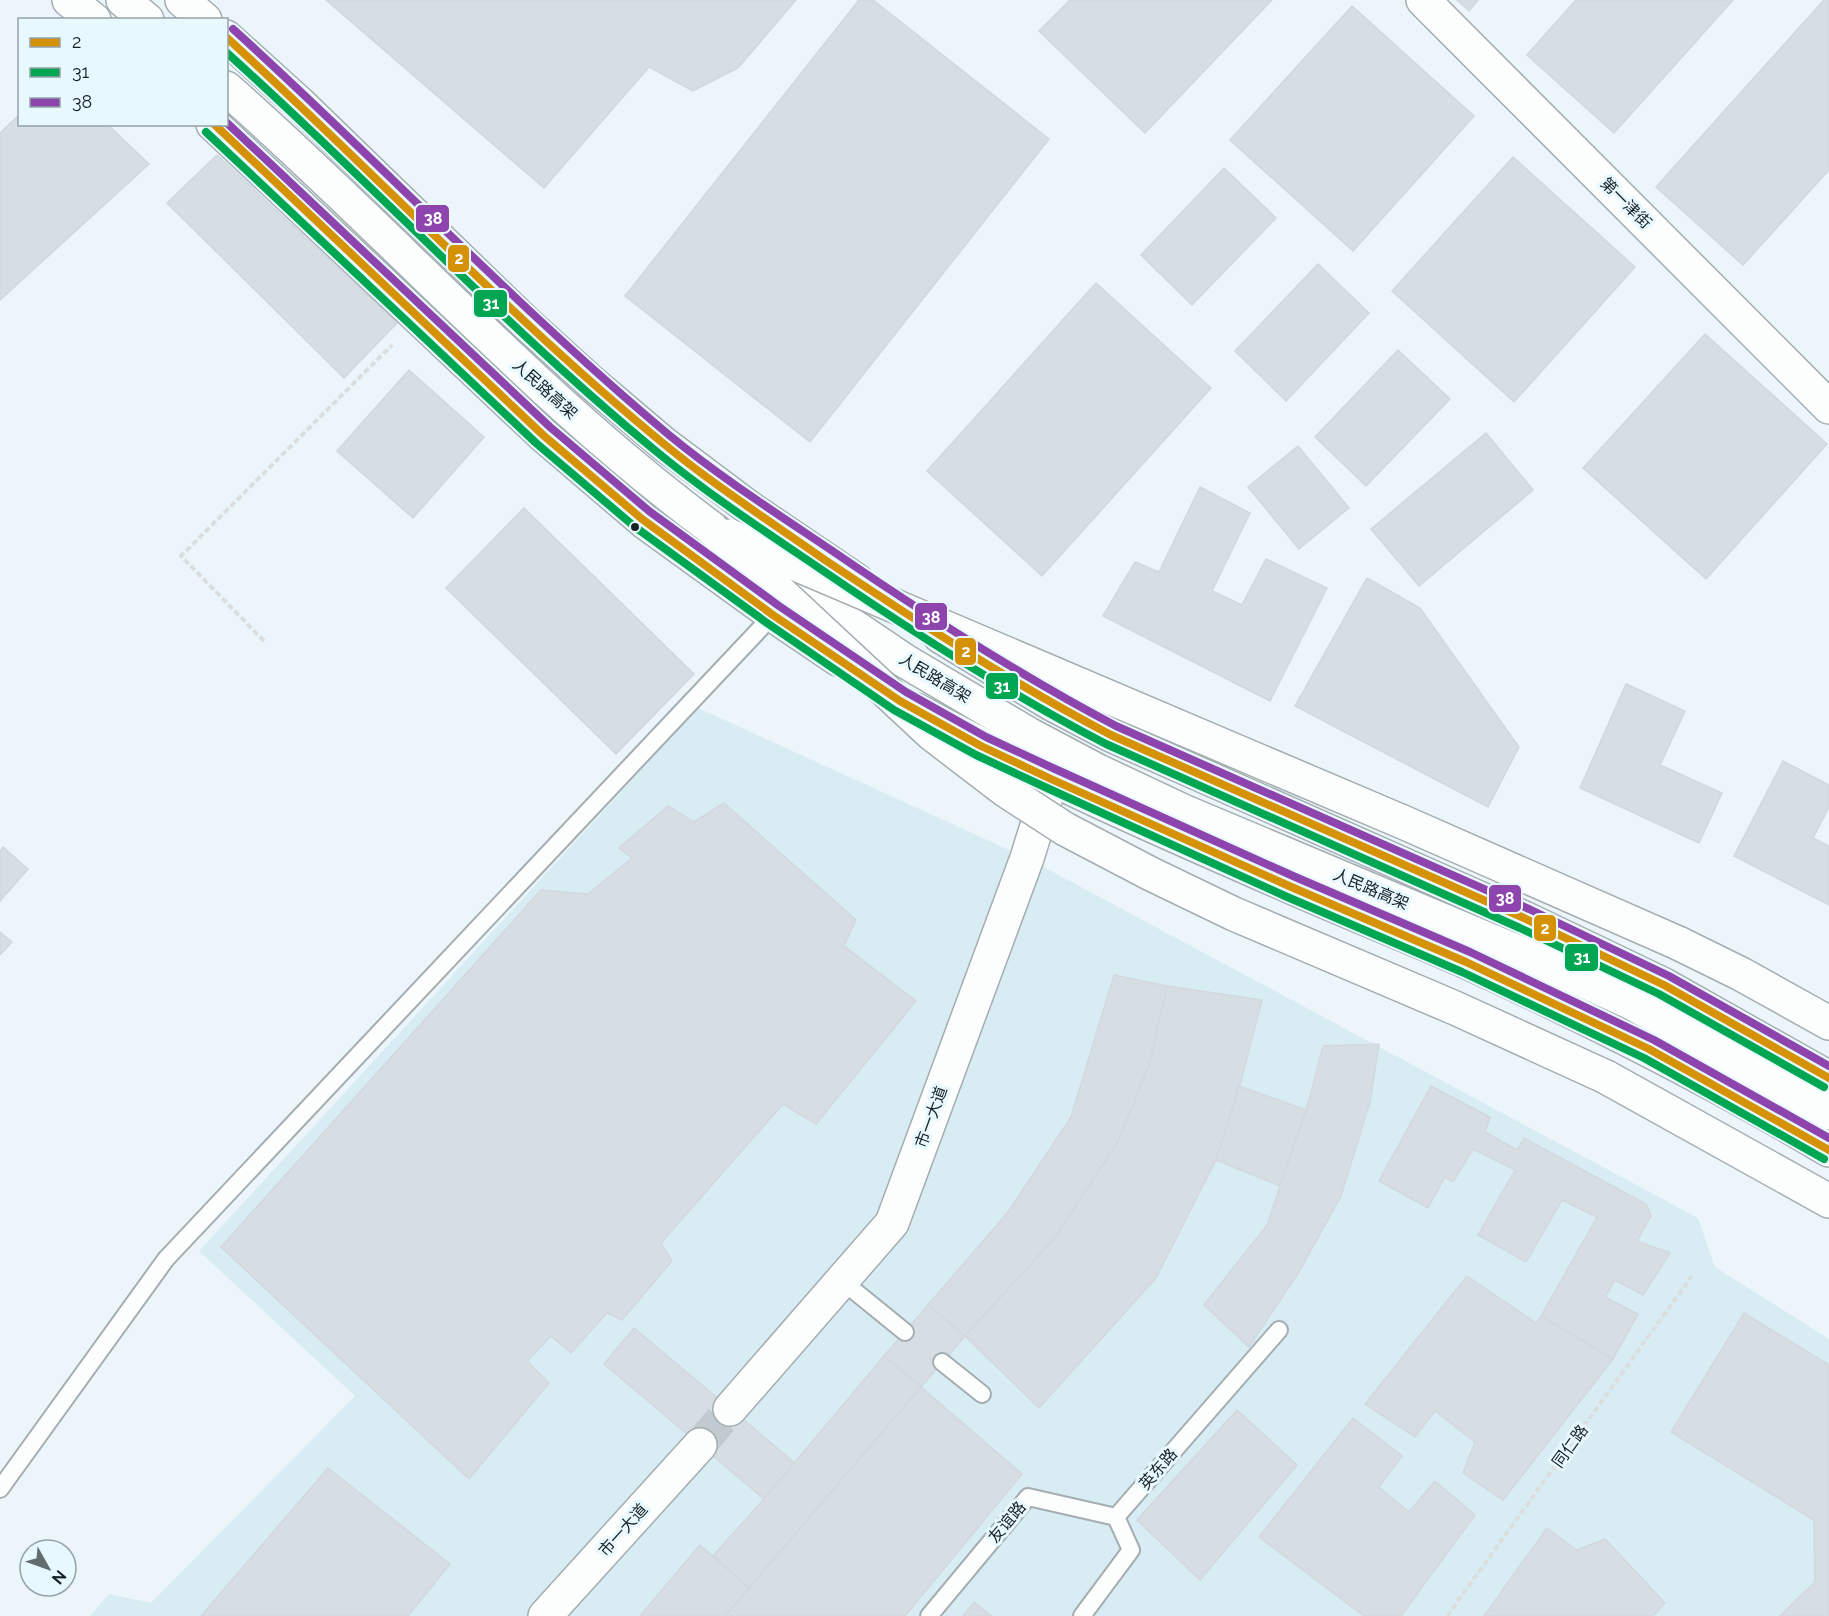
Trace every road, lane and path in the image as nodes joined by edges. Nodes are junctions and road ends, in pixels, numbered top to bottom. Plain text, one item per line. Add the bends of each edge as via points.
1 (69, 0) edge
2 (108, 0) edge
3 (123, 0) edge
4 (182, 0) edge
5 (1423, 0) edge
6 (92, 18) edge
7 (96, 18) edge
8 (145, 18) edge
9 (203, 18) edge
10 (228, 39) edge
11 (228, 90) edge
12 (215, 126) edge
13 (418, 319) junction
14 (1829, 407) edge
15 (712, 529) junction
16 (773, 615) junction
17 (264, 641) dead end
18 (1051, 779) junction
19 (1829, 1023) edge
20 (1829, 1078) edge
21 (1829, 1113) edge
22 (1829, 1150) edge
23 (1829, 1201) edge
24 (1692, 1276) dead end
25 (841, 1281) junction
26 (1278, 1330) dead end
27 (905, 1332) dead end
28 (942, 1362) dead end
29 (982, 1394) dead end
30 (730, 1409) tunnel mouth
31 (700, 1444) tunnel mouth
32 (0, 1489) edge
33 (1116, 1517) junction
34 (545, 1616) edge
35 (929, 1616) edge
36 (1082, 1616) edge
37 (1447, 1616) edge

1 - 6 main road
2 - 7 main road
3 - 8 main road
4 - 9 main road
5 - 14 main road, 第一津街
10 - 20 main road via 525,322 646,429 748,507 910,617 1052,704 1111,735 1524,918 1664,985
11 - 15 main road, 人民路高架 via 507,355
12 - 13 main road
13 - 16 main road via 543,435 646,523
13 - 17 path via 181,556
15 - 19 main road, bridge via 1678,943
15 - 21 main road, 人民路高架, bridge via 905,661 1098,771 1632,1003
15 - 23 main road, bridge via 932,734 1005,790 1065,829 1234,914 1605,1077
16 - 18 main road via 900,701
16 - 32 lane via 166,1259
18 - 22 main road via 1466,962 1638,1044
18 - 25 main road, 市一大道 via 1028,858 892,1223
24 - 37 path, 同仁路
25 - 27 lane
25 - 30 main road, 市一大道
26 - 33 lane, 英东路
28 - 29 lane
31 - 34 main road, 市一大道
33 - 35 lane, 友谊路 via 1028,1497
33 - 36 lane via 1131,1550

